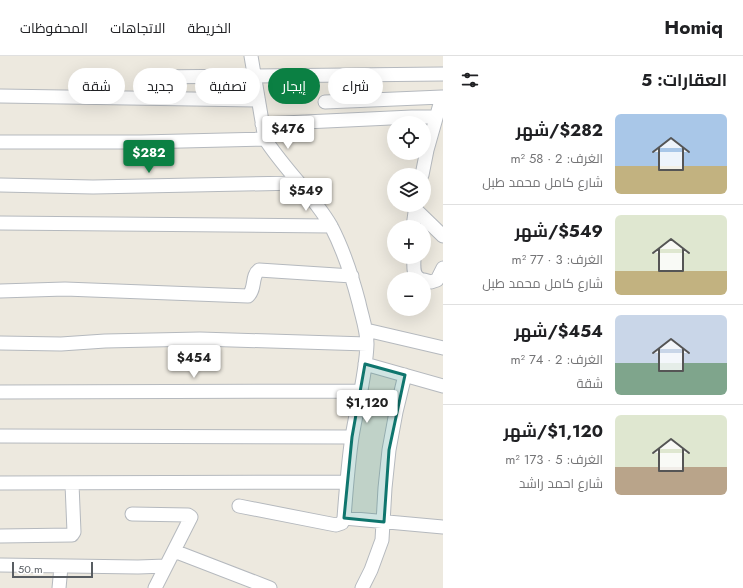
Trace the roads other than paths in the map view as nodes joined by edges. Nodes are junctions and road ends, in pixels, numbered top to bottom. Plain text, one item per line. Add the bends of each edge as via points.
1 (251, 56) edge
2 (253, 68) edge
3 (443, 74) edge
4 (260, 76) edge
5 (0, 96) edge
6 (195, 99) edge
7 (324, 102) dead end
8 (259, 104) edge
9 (438, 123) edge
10 (262, 124) junction
11 (265, 139) junction
12 (0, 142) edge
13 (424, 168) edge
14 (299, 183) junction
15 (0, 185) edge
16 (420, 212) edge
17 (0, 223) edge
18 (331, 226) junction
19 (443, 236) edge
20 (443, 268) edge
21 (352, 276) junction
22 (431, 282) edge
23 (0, 291) edge
24 (366, 330) junction
25 (0, 343) edge
26 (367, 344) junction
27 (443, 348) edge
28 (365, 364) junction
29 (405, 375) junction
30 (443, 386) edge
31 (0, 392) edge
32 (360, 392) junction
33 (0, 436) edge
34 (352, 437) junction
35 (347, 482) junction
36 (0, 483) edge
37 (72, 484) junction
38 (239, 506) dead end
39 (132, 514) dead end
40 (344, 518) junction
41 (384, 522) junction
42 (443, 527) edge
43 (0, 536) edge
44 (174, 551) junction
45 (0, 565) edge
46 (60, 566) junction
47 (166, 566) junction
48 (59, 588) edge
49 (155, 588) edge
50 (270, 588) edge
51 (362, 588) edge

1 - 2 street
3 - 4 street
5 - 6 street
7 - 9 street via 442,97
8 - 10 street
9 - 10 street via 412,117
9 - 13 street
10 - 11 street
11 - 12 street
11 - 14 street
14 - 15 street via 93,187
14 - 18 street
16 - 19 street
17 - 18 street
18 - 21 street
20 - 22 street via 436,280
21 - 23 street via 259,270 255,273 248,296 65,289
21 - 24 street
24 - 26 street
24 - 27 street
25 - 26 street via 61,344 105,340 200,339
26 - 28 street
28 - 29 street
28 - 32 street
29 - 30 street
29 - 41 street via 389,450
31 - 32 street
32 - 34 street
33 - 34 street
34 - 35 street
35 - 37 street
35 - 40 street
36 - 37 street
37 - 43 street via 72,535
38 - 40 street via 336,524 342,523
39 - 44 street via 190,515
40 - 41 street
41 - 42 street
41 - 51 street via 378,555
44 - 47 street
44 - 50 street
45 - 46 street
46 - 47 street
46 - 48 street
47 - 49 street

